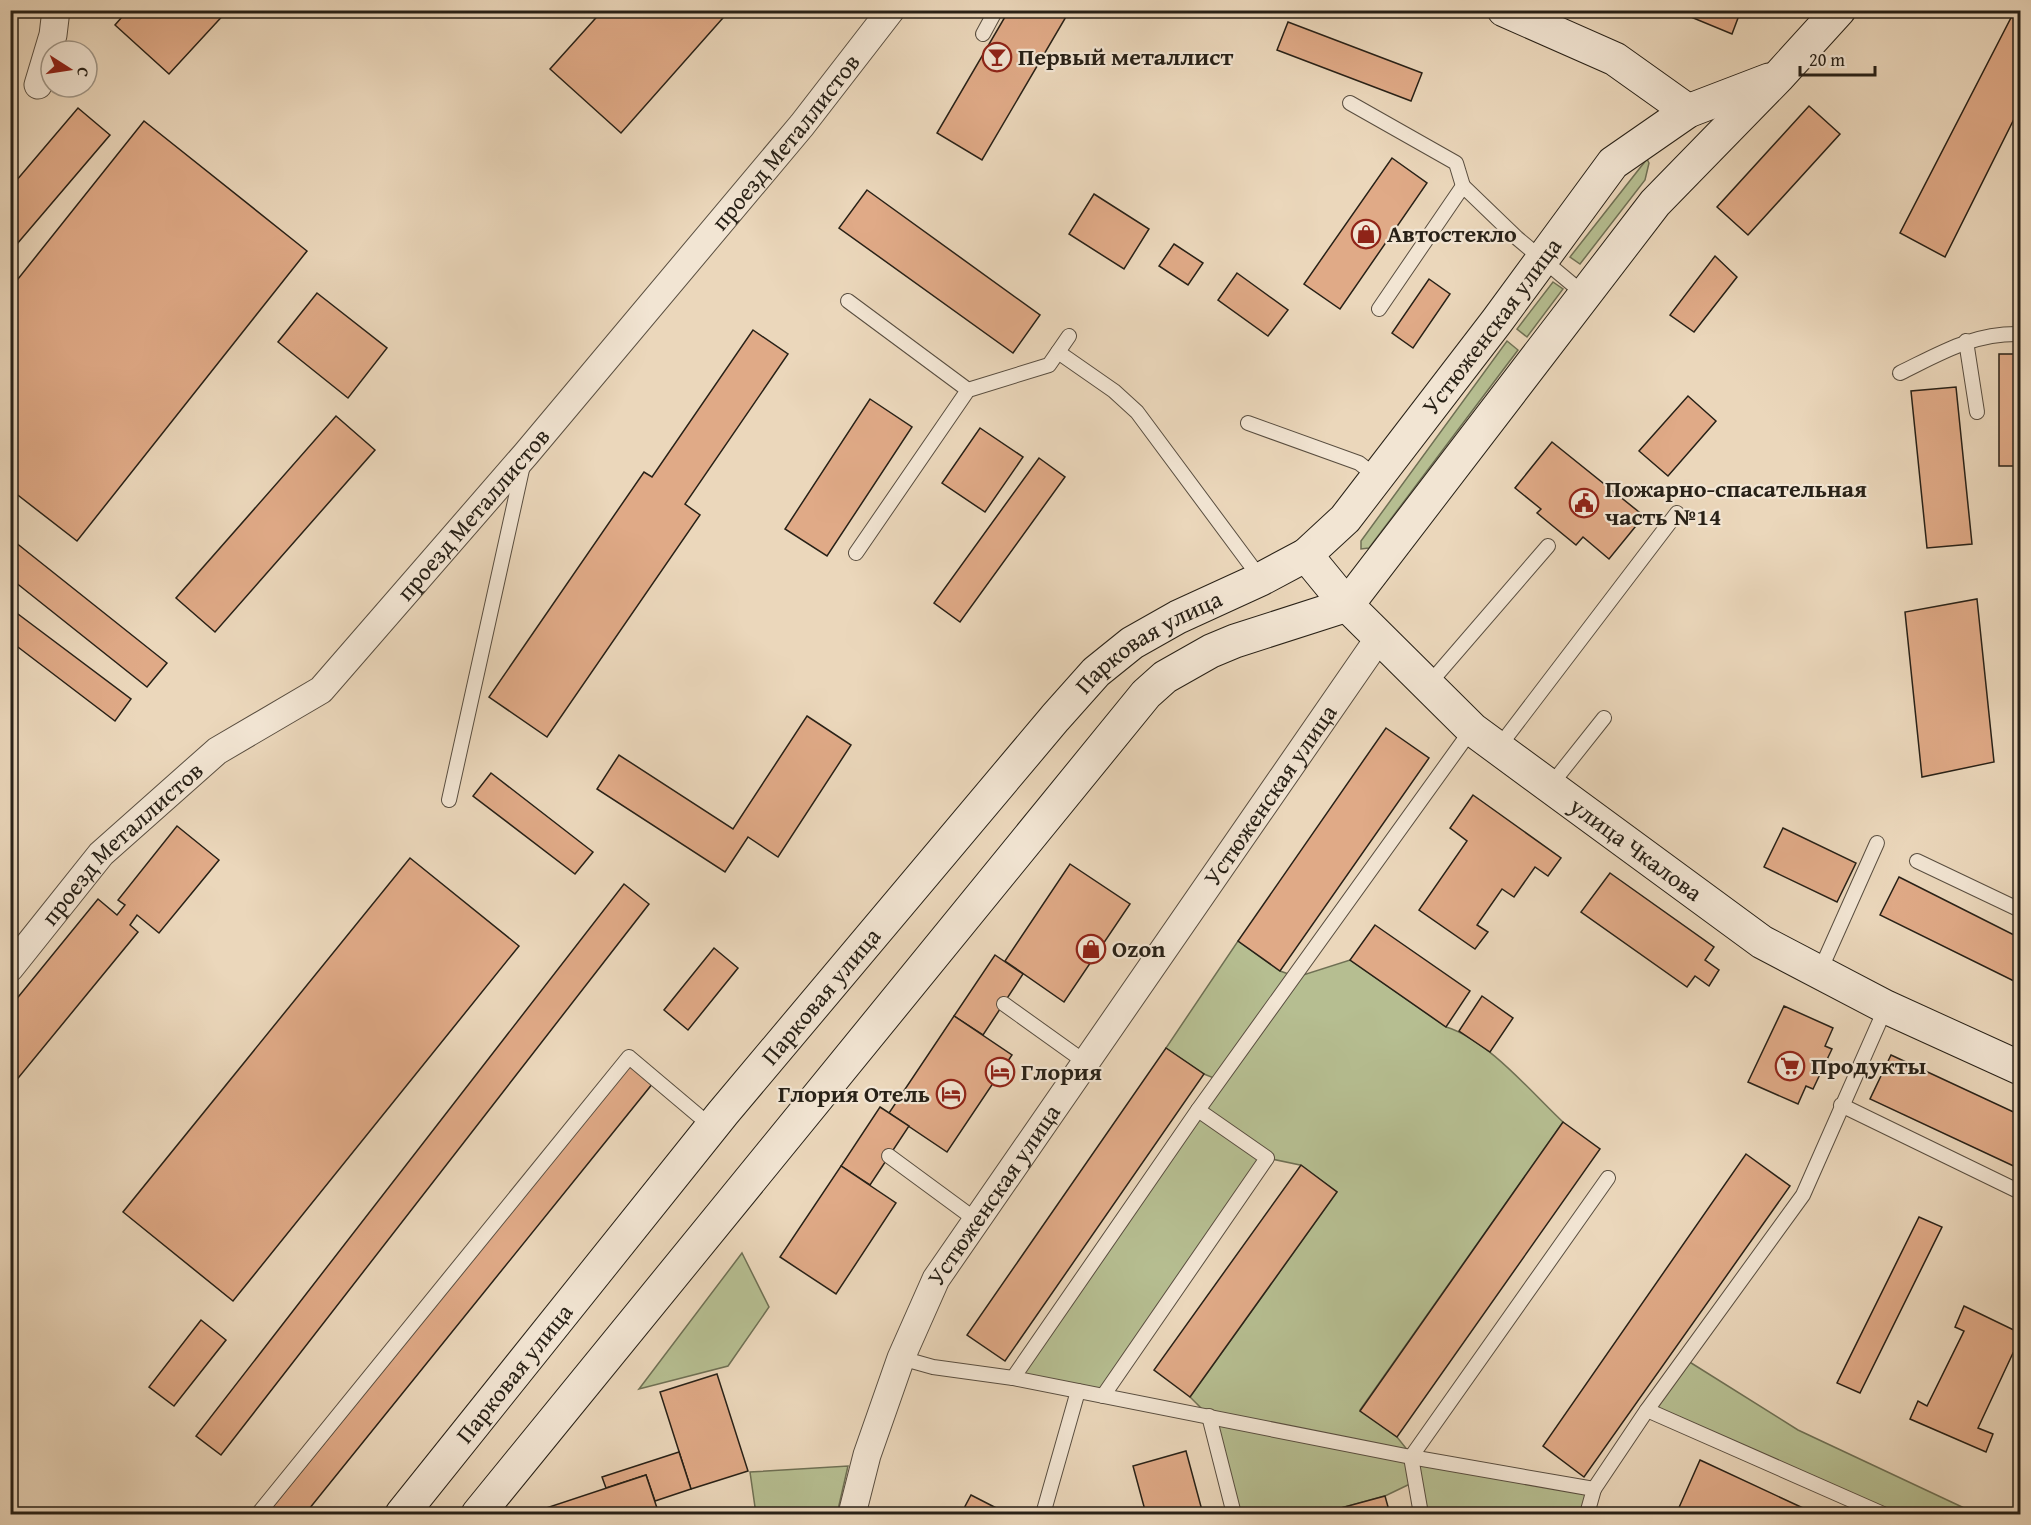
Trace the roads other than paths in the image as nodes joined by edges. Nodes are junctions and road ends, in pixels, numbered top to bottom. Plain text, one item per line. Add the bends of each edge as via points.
1 (56, 10) edge
2 (891, 10) edge
3 (996, 10) edge
4 (1504, 10) edge
5 (1839, 10) edge
6 (982, 34) dead end
7 (1779, 76) junction
8 (38, 85) dead end
9 (1350, 102) dead end
10 (1688, 111) junction
11 (1463, 186) junction
12 (1655, 203) junction
13 (1543, 260) junction
14 (1584, 294) junction
15 (848, 301) dead end
16 (1379, 309) dead end
17 (2020, 334) edge
18 (1070, 336) dead end
19 (1966, 341) junction
20 (1058, 352) junction
21 (1900, 373) dead end
22 (968, 390) junction
23 (1977, 412) dead end
24 (1248, 423) dead end
25 (526, 454) junction
26 (1377, 477) junction
27 (1677, 513) dead end
28 (1548, 546) dead end
29 (856, 554) dead end
30 (1306, 555) junction
31 (1262, 579) junction
32 (1347, 605) junction
33 (1379, 638) junction
34 (1428, 684) junction
35 (1604, 718) dead end
36 (1472, 729) junction
37 (1498, 748) junction
38 (1550, 786) junction
39 (449, 800) dead end
40 (1877, 843) dead end
41 (1917, 861) dead end
42 (2020, 910) edge
43 (10, 968) edge
44 (1819, 974) junction
45 (1004, 1004) dead end
46 (1886, 1007) junction
47 (1085, 1062) junction
48 (2020, 1068) edge
49 (1841, 1105) junction
50 (1198, 1110) junction
51 (712, 1127) junction
52 (889, 1156) dead end
53 (1608, 1178) dead end
54 (2020, 1192) edge
55 (976, 1220) junction
56 (901, 1358) junction
57 (1013, 1378) junction
58 (1078, 1391) junction
59 (1103, 1396) junction
60 (1647, 1410) junction
61 (1209, 1416) junction
62 (1411, 1456) junction
63 (1594, 1489) junction
64 (258, 1515) edge
65 (402, 1515) edge
66 (478, 1515) edge
67 (852, 1515) edge
68 (1043, 1515) edge
69 (1234, 1515) edge
70 (1421, 1515) edge
71 (1587, 1515) edge
72 (1883, 1515) edge

1 - 8 street
2 - 25 street, проезд Металлистов via 802,125
3 - 6 lane
4 - 10 main road via 1615,59
5 - 7 main road, Устюженская улица
7 - 10 main road, Устюженская улица
7 - 12 main road, Устюженская улица
9 - 11 lane via 1456,163
10 - 12 main road, Устюженская улица
10 - 13 main road, Устюженская улица via 1613,163
11 - 13 lane
11 - 16 lane
12 - 14 main road, Устюженская улица
13 - 14 lane
13 - 26 main road, Устюженская улица
14 - 32 main road, Устюженская улица
15 - 22 lane
17 - 19 lane via 2001,333
18 - 20 lane
19 - 21 lane
19 - 23 lane
20 - 22 lane via 1049,365
20 - 31 lane via 1114,390 1137,412
22 - 29 lane
24 - 26 lane via 1359,463
25 - 39 lane
25 - 43 street, проезд Металлистов via 321,690 217,751 101,854
26 - 30 main road, Устюженская улица via 1344,519
27 - 37 lane
28 - 34 lane
30 - 31 main road, Парковая улица
30 - 32 main road, улица Чкалова
31 - 51 main road, Парковая улица via 1132,642 1096,672
32 - 33 main road, улица Чкалова
32 - 66 main road, Парковая улица via 1211,651 1165,677 1146,694
33 - 34 main road, улица Чкалова
33 - 47 street, Устюженская улица
34 - 36 main road, улица Чкалова
35 - 38 lane
36 - 37 main road, улица Чкалова
36 - 50 lane
37 - 38 main road, улица Чкалова
38 - 44 main road, улица Чкалова via 1762,942
40 - 44 lane
41 - 42 lane
44 - 46 main road, улица Чкалова
45 - 47 lane
46 - 48 main road, улица Чкалова
46 - 49 lane
47 - 55 street, Устюженская улица
49 - 54 lane
49 - 60 lane via 1803,1195
50 - 57 lane
50 - 59 lane via 1267,1158
51 - 64 lane via 629,1057
51 - 65 main road, Парковая улица
52 - 55 lane
53 - 62 lane
55 - 56 street, Устюженская улица via 936,1279
56 - 57 lane via 933,1367
56 - 67 street, Устюженская улица via 867,1455
57 - 58 lane
58 - 59 lane
58 - 68 lane
59 - 61 lane
60 - 63 lane
60 - 72 lane
61 - 62 lane
61 - 69 lane
62 - 63 lane
62 - 70 lane
63 - 71 lane

